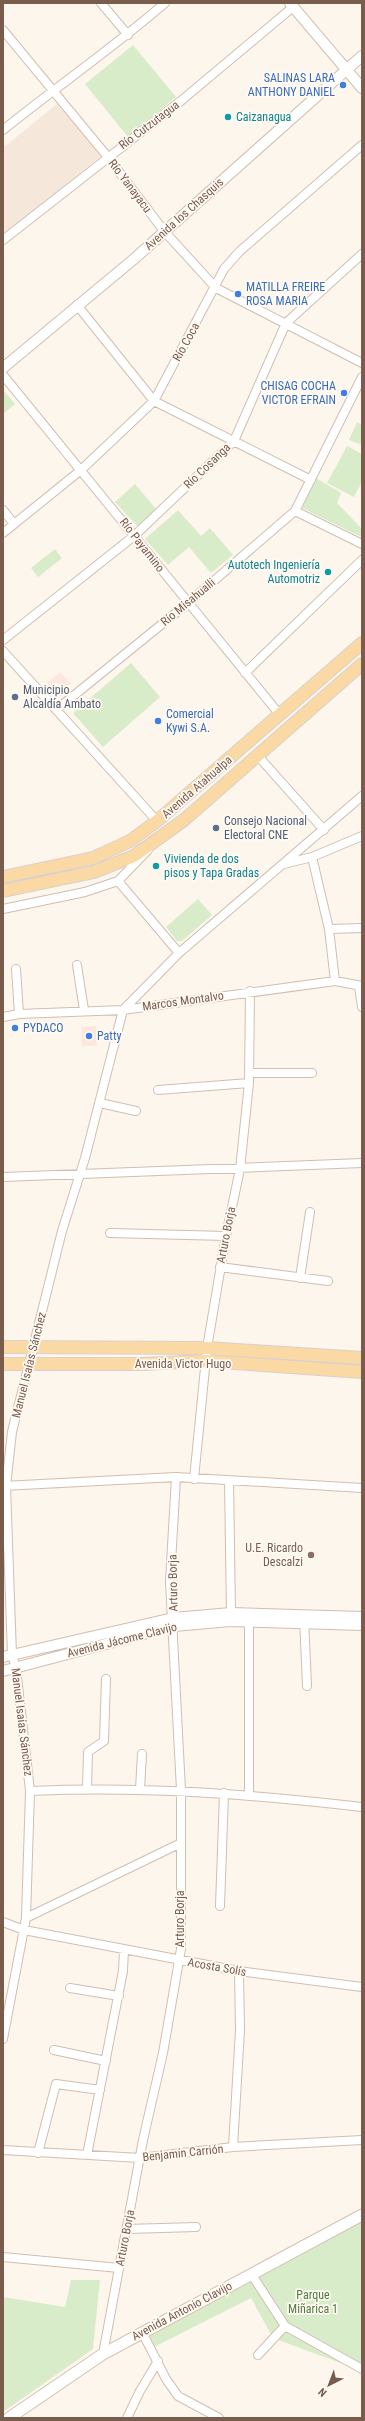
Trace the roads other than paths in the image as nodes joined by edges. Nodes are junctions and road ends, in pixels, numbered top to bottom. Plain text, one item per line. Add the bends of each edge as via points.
1 (101, 3) edge
2 (165, 3) edge
3 (291, 5) edge
4 (3, 30) edge
5 (128, 35) junction
6 (362, 56) edge
7 (346, 70) junction
8 (362, 88) edge
9 (52, 90) junction
10 (3, 130) edge
11 (362, 145) edge
12 (107, 156) junction
13 (164, 231) junction
14 (3, 240) edge
15 (362, 254) edge
16 (216, 288) junction
17 (77, 306) junction
18 (286, 323) junction
19 (362, 363) edge
20 (3, 368) edge
21 (3, 376) edge
22 (362, 377) edge
23 (154, 402) junction
24 (234, 441) junction
25 (81, 470) junction
26 (310, 480) junction
27 (3, 510) edge
28 (295, 511) junction
29 (14, 524) junction
30 (3, 533) edge
31 (134, 536) junction
32 (362, 544) edge
33 (362, 560) edge
34 (188, 603) junction
35 (3, 640) edge
36 (362, 643) edge
37 (3, 651) edge
38 (362, 664) edge
39 (245, 673) junction
40 (56, 710) junction
41 (280, 715) junction
42 (258, 756) junction
43 (362, 796) edge
44 (157, 821) junction
45 (324, 830) junction
46 (362, 836) edge
47 (154, 842) junction
48 (312, 857) junction
49 (282, 865) junction
50 (3, 877) edge
51 (118, 882) junction
52 (3, 891) edge
53 (3, 909) edge
54 (362, 928) edge
55 (329, 929) junction
56 (179, 953) junction
57 (77, 965) dead end
58 (16, 969) dead end
59 (335, 981) junction
60 (360, 986) edge
61 (250, 991) junction
62 (362, 1007) edge
63 (84, 1010) junction
64 (123, 1010) junction
65 (19, 1014) junction
66 (3, 1017) edge
67 (249, 1073) junction
68 (312, 1073) dead end
69 (249, 1083) junction
70 (158, 1090) dead end
71 (100, 1102) junction
72 (136, 1111) dead end
73 (362, 1163) edge
74 (240, 1168) junction
75 (79, 1174) junction
76 (3, 1177) edge
77 (310, 1212) dead end
78 (110, 1233) dead end
79 (226, 1236) junction
80 (220, 1267) junction
81 (300, 1278) junction
82 (328, 1281) dead end
83 (33, 1346) junction
84 (3, 1347) edge
85 (208, 1348) junction
86 (362, 1358) edge
87 (206, 1361) junction
88 (3, 1364) edge
89 (29, 1364) junction
90 (362, 1372) edge
91 (176, 1477) junction
92 (194, 1479) junction
93 (229, 1481) junction
94 (4, 1486) edge
95 (362, 1488) edge
96 (6, 1583) edge
97 (231, 1613) junction
98 (362, 1617) edge
99 (304, 1619) junction
100 (174, 1622) junction
101 (249, 1622) junction
102 (362, 1625) edge
103 (8, 1656) edge
104 (16, 1668) junction
105 (3, 1671) edge
106 (106, 1679) dead end
107 (306, 1686) dead end
108 (142, 1754) dead end
109 (140, 1788) junction
110 (87, 1789) junction
111 (181, 1790) junction
112 (30, 1791) junction
113 (224, 1793) junction
114 (249, 1795) junction
115 (362, 1807) edge
116 (179, 1844) junction
117 (220, 1906) dead end
118 (26, 1918) junction
119 (3, 1922) edge
120 (24, 1930) junction
121 (124, 1949) junction
122 (179, 1961) junction
123 (239, 1971) junction
124 (362, 1987) edge
125 (70, 1988) dead end
126 (118, 1996) junction
127 (6, 2008) edge
128 (3, 2039) edge
129 (54, 2050) dead end
130 (106, 2061) junction
131 (100, 2090) junction
132 (362, 2140) edge
133 (233, 2148) junction
134 (3, 2150) edge
135 (38, 2153) junction
136 (87, 2155) junction
137 (140, 2158) junction
138 (362, 2215) edge
139 (196, 2227) dead end
140 (127, 2229) junction
141 (3, 2257) edge
142 (119, 2268) junction
143 (252, 2275) junction
144 (285, 2326) junction
145 (142, 2332) junction
146 (103, 2354) junction
147 (258, 2355) dead end
148 (158, 2361) junction
149 (362, 2369) edge
150 (9, 2418) edge
151 (127, 2418) edge
152 (219, 2418) edge

1 - 5 street
2 - 5 street
3 - 7 street
3 - 12 street, Río Cutzutagua via 182,100
4 - 9 street, Río Yanayacu
5 - 9 street
6 - 7 street, Avenida los Chasquis
7 - 8 street
7 - 13 street, Avenida los Chasquis
9 - 10 street
9 - 12 street, Río Yanayacu
11 - 16 street, Río Coca via 240,251 224,269
12 - 13 street, Río Yanayacu
12 - 14 street, Río Cutzutagua
13 - 16 street, Río Yanayacu
13 - 17 street, Avenida los Chasquis
15 - 18 street, Río Cosanga
16 - 18 street, Río Yanayacu
16 - 23 street, Río Coca
17 - 20 street, Avenida los Chasquis
17 - 23 street
18 - 19 street, Río Yanayacu
18 - 24 street, Río Cosanga
21 - 25 street, Río Payamino
22 - 26 street, Río Misahualli
23 - 24 street
23 - 25 street, Río Coca
24 - 26 street
24 - 31 street, Río Cosanga
25 - 29 street, Río Coca
25 - 31 street, Río Payamino
26 - 28 street, Río Misahualli
27 - 29 street
28 - 32 street
28 - 34 street, Río Misahualli
29 - 30 street, Río Coca
31 - 34 street, Río Payamino
31 - 35 street, Río Cosanga
33 - 39 street
34 - 39 street, Río Payamino
34 - 40 street, Río Misahualli
36 - 41 main road, Avenida Atahualpa
37 - 40 street
38 - 42 main road, Avenida Atahualpa
39 - 41 street, Río Payamino
40 - 44 street
41 - 44 main road, Avenida Atahualpa
42 - 45 street
42 - 47 main road, Avenida Atahualpa
43 - 45 street
44 - 50 main road, Avenida Atahualpa via 130,841 93,858
45 - 49 street
46 - 48 street
47 - 51 street
47 - 52 main road, Avenida Atahualpa via 134,856 94,872
48 - 49 street
48 - 55 street
49 - 56 street
51 - 53 street via 85,892
51 - 56 street
54 - 55 street
55 - 59 street
56 - 64 street
57 - 63 street
58 - 65 street
59 - 60 street, Marcos Montalvo
59 - 61 street, Marcos Montalvo
60 - 62 street
61 - 64 street, Marcos Montalvo
61 - 67 street, Arturo Borja
63 - 64 street, Marcos Montalvo
63 - 65 street, Marcos Montalvo
64 - 71 street, Manuel Isaías Sánchez
65 - 66 street, Marcos Montalvo
67 - 68 street
67 - 69 street, Arturo Borja
69 - 70 street
69 - 74 street, Arturo Borja
71 - 72 street
71 - 75 street, Manuel Isaías Sánchez
73 - 74 street
74 - 75 street
74 - 79 street, Arturo Borja
75 - 76 street
75 - 83 street, Manuel Isaías Sánchez
77 - 81 street
78 - 79 street
79 - 80 street, Arturo Borja
80 - 81 street
80 - 85 street, Arturo Borja
81 - 82 street
83 - 84 main road, Avenida Victor Hugo
83 - 85 main road, Avenida Victor Hugo
83 - 89 street, Manuel Isaías Sánchez
85 - 86 main road, Avenida Victor Hugo
85 - 87 street, Arturo Borja
87 - 89 main road, Avenida Victor Hugo
87 - 90 main road, Avenida Victor Hugo
87 - 92 street, Arturo Borja
88 - 89 main road, Avenida Victor Hugo
89 - 94 street, Manuel Isaías Sánchez via 12,1432
91 - 92 street
91 - 94 street
91 - 100 street, Arturo Borja via 170,1581
92 - 93 street
93 - 95 street
93 - 97 street
94 - 96 street, Manuel Isaías Sánchez
96 - 103 street, Manuel Isaías Sánchez
97 - 99 street, Avenida Jácome Clavijo
97 - 100 street, Avenida Jácome Clavijo
98 - 99 street, Avenida Jácome Clavijo
99 - 101 street, Avenida Jácome Clavijo
99 - 102 street, Avenida Jácome Clavijo
99 - 107 street
100 - 101 street, Avenida Jácome Clavijo
100 - 103 street, Avenida Jácome Clavijo
100 - 104 street, Avenida Jácome Clavijo
100 - 111 street, Arturo Borja
101 - 114 street
103 - 104 street, Manuel Isaías Sánchez
104 - 105 street, Avenida Jácome Clavijo
104 - 112 street, Manuel Isaías Sánchez
106 - 110 street via 104,1741 88,1752
108 - 109 street
109 - 110 street
109 - 111 street
110 - 112 street
111 - 113 street
111 - 116 street, Arturo Borja
112 - 118 street, Manuel Isaías Sánchez
113 - 114 street
113 - 117 street
114 - 115 street
116 - 118 street
116 - 122 street, Arturo Borja
118 - 120 street, Manuel Isaías Sánchez
119 - 120 street, Acosta Solís
120 - 121 street, Acosta Solís
120 - 127 street, Manuel Isaías Sánchez
121 - 122 street, Acosta Solís
121 - 126 street
122 - 123 street, Acosta Solís
122 - 137 street, Arturo Borja via 163,2054
123 - 124 street, Acosta Solís
123 - 133 street via 240,2030
125 - 126 street
126 - 130 street
127 - 128 street, Manuel Isaías Sánchez
129 - 130 street
130 - 131 street
131 - 135 street via 56,2084
131 - 136 street
132 - 133 street, Benjamín Carrión
133 - 137 street, Benjamín Carrión
134 - 135 street, Benjamín Carrión
135 - 136 street, Benjamín Carrión
136 - 137 street, Benjamín Carrión
137 - 140 street, Arturo Borja
138 - 143 main road, Avenida Antonio Clavijo
139 - 140 street
140 - 142 street, Arturo Borja
141 - 142 street
142 - 146 street, Arturo Borja
143 - 144 street
143 - 145 main road, Avenida Antonio Clavijo
144 - 147 street
144 - 149 street
145 - 146 main road, Avenida Antonio Clavijo
145 - 148 street
146 - 150 main road, Avenida Antonio Clavijo
148 - 151 street
148 - 152 street via 178,2396

